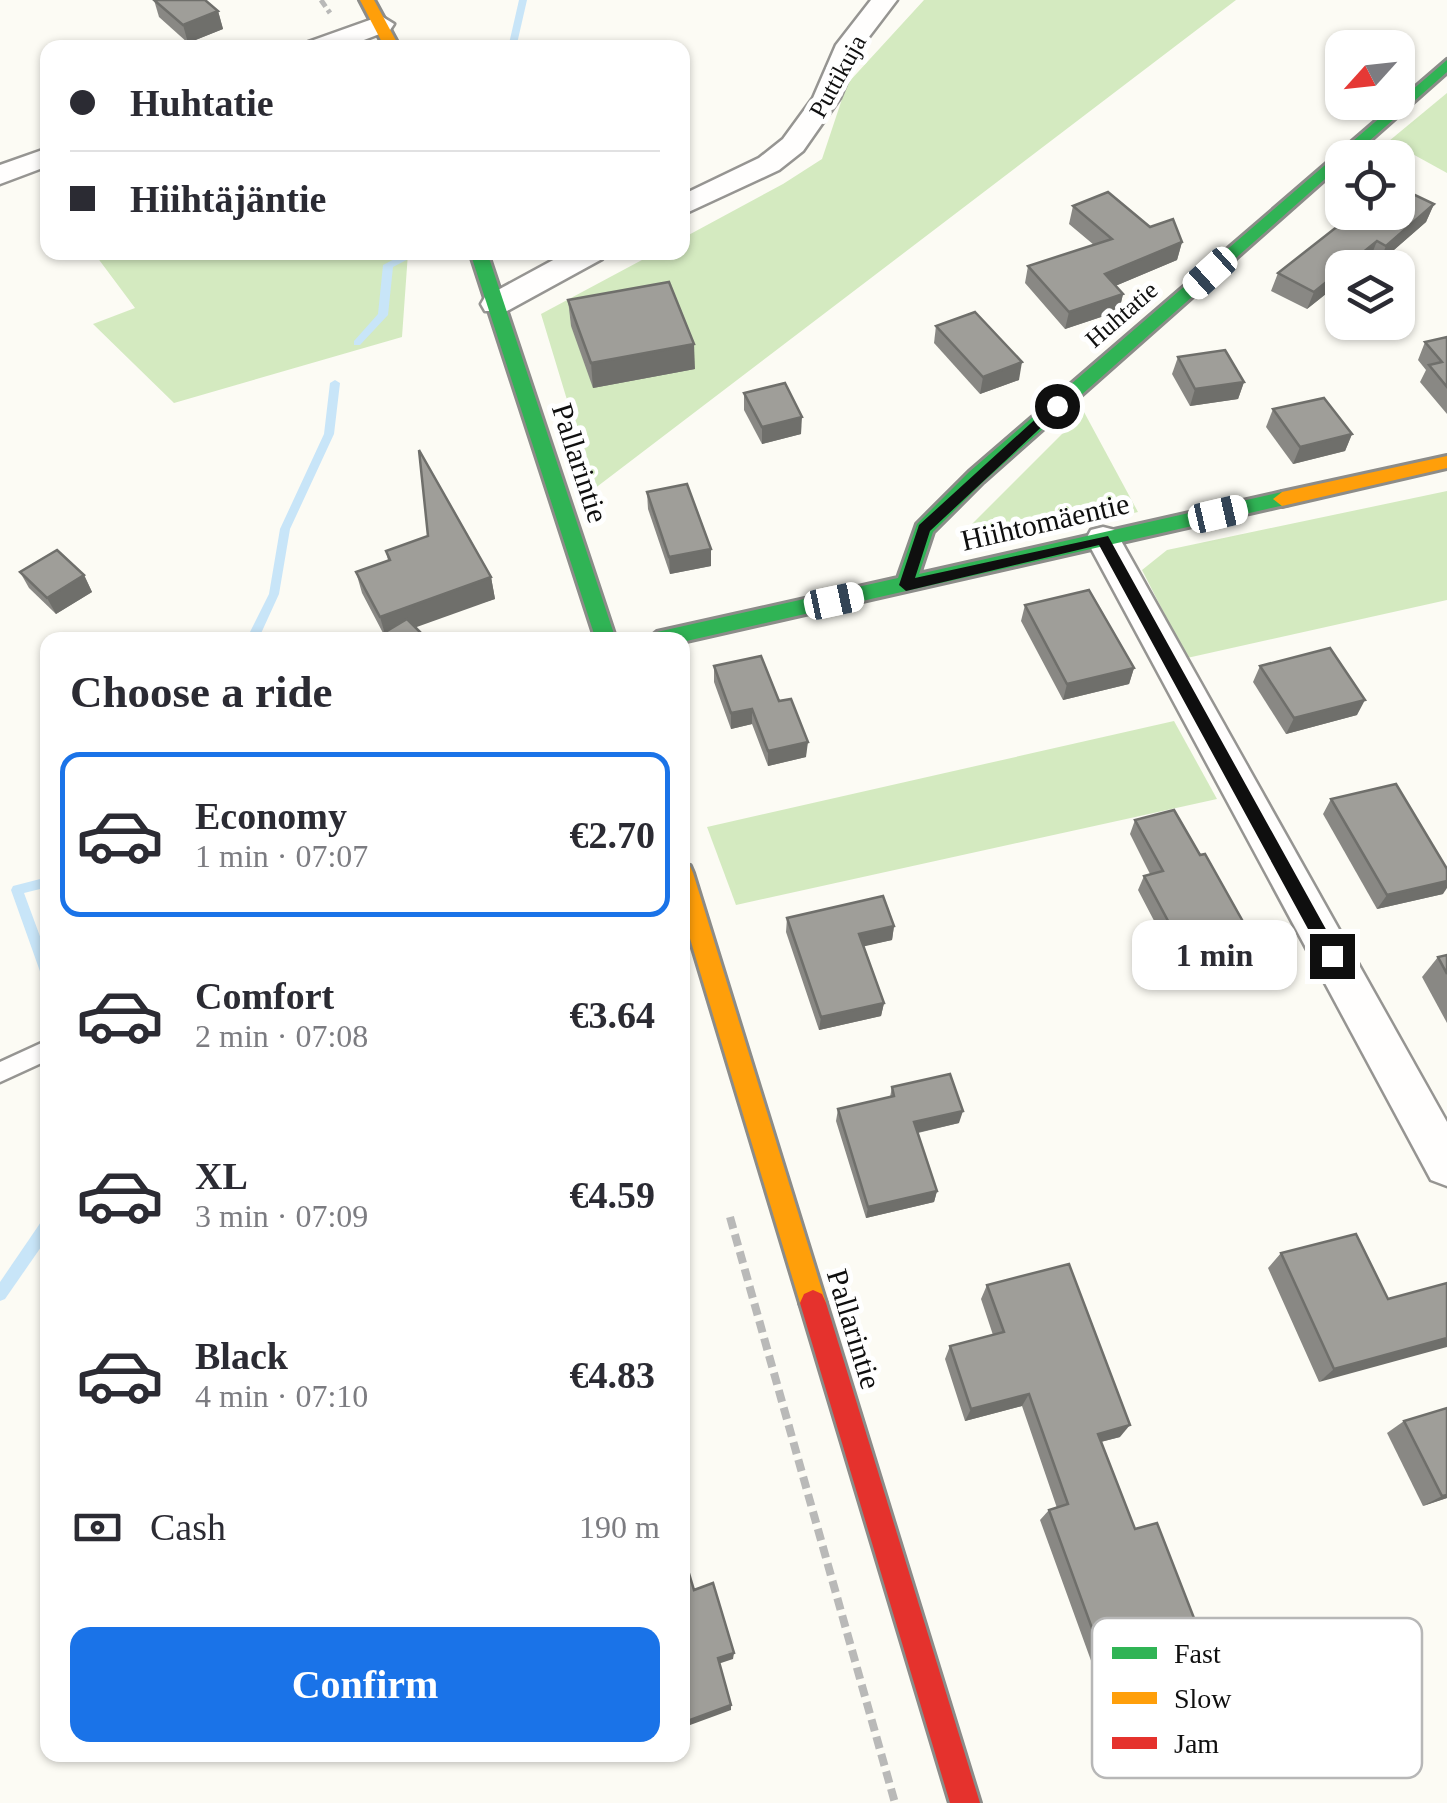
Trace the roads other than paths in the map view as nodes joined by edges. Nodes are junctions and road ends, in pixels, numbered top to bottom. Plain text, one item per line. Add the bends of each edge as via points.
1 (367, 0) edge
2 (884, 0) edge
3 (387, 36) edge
4 (1447, 64) edge
5 (40, 159) edge
6 (0, 175) edge
7 (690, 202) edge
8 (481, 260) edge
9 (577, 260) edge
10 (496, 304) junction
11 (1447, 462) edge
12 (1103, 539) junction
13 (906, 585) junction
14 (603, 632) edge
15 (690, 633) edge
16 (690, 898) edge
17 (40, 1053) edge
18 (0, 1072) edge
19 (1447, 1165) edge
20 (965, 1803) edge

1 - 3 street
2 - 7 street, Puttikuja via 849,45 826,98 793,146
4 - 13 street, Huhtatie via 976,477 924,529
5 - 6 street
8 - 10 street, Pallarintie
9 - 10 street
10 - 14 street, Pallarintie
11 - 12 street, Hiihtomäentie
12 - 13 street, Hiihtomäentie
12 - 19 street
13 - 15 street, Hiihtomäentie
16 - 20 street, Pallarintie
17 - 18 lane

